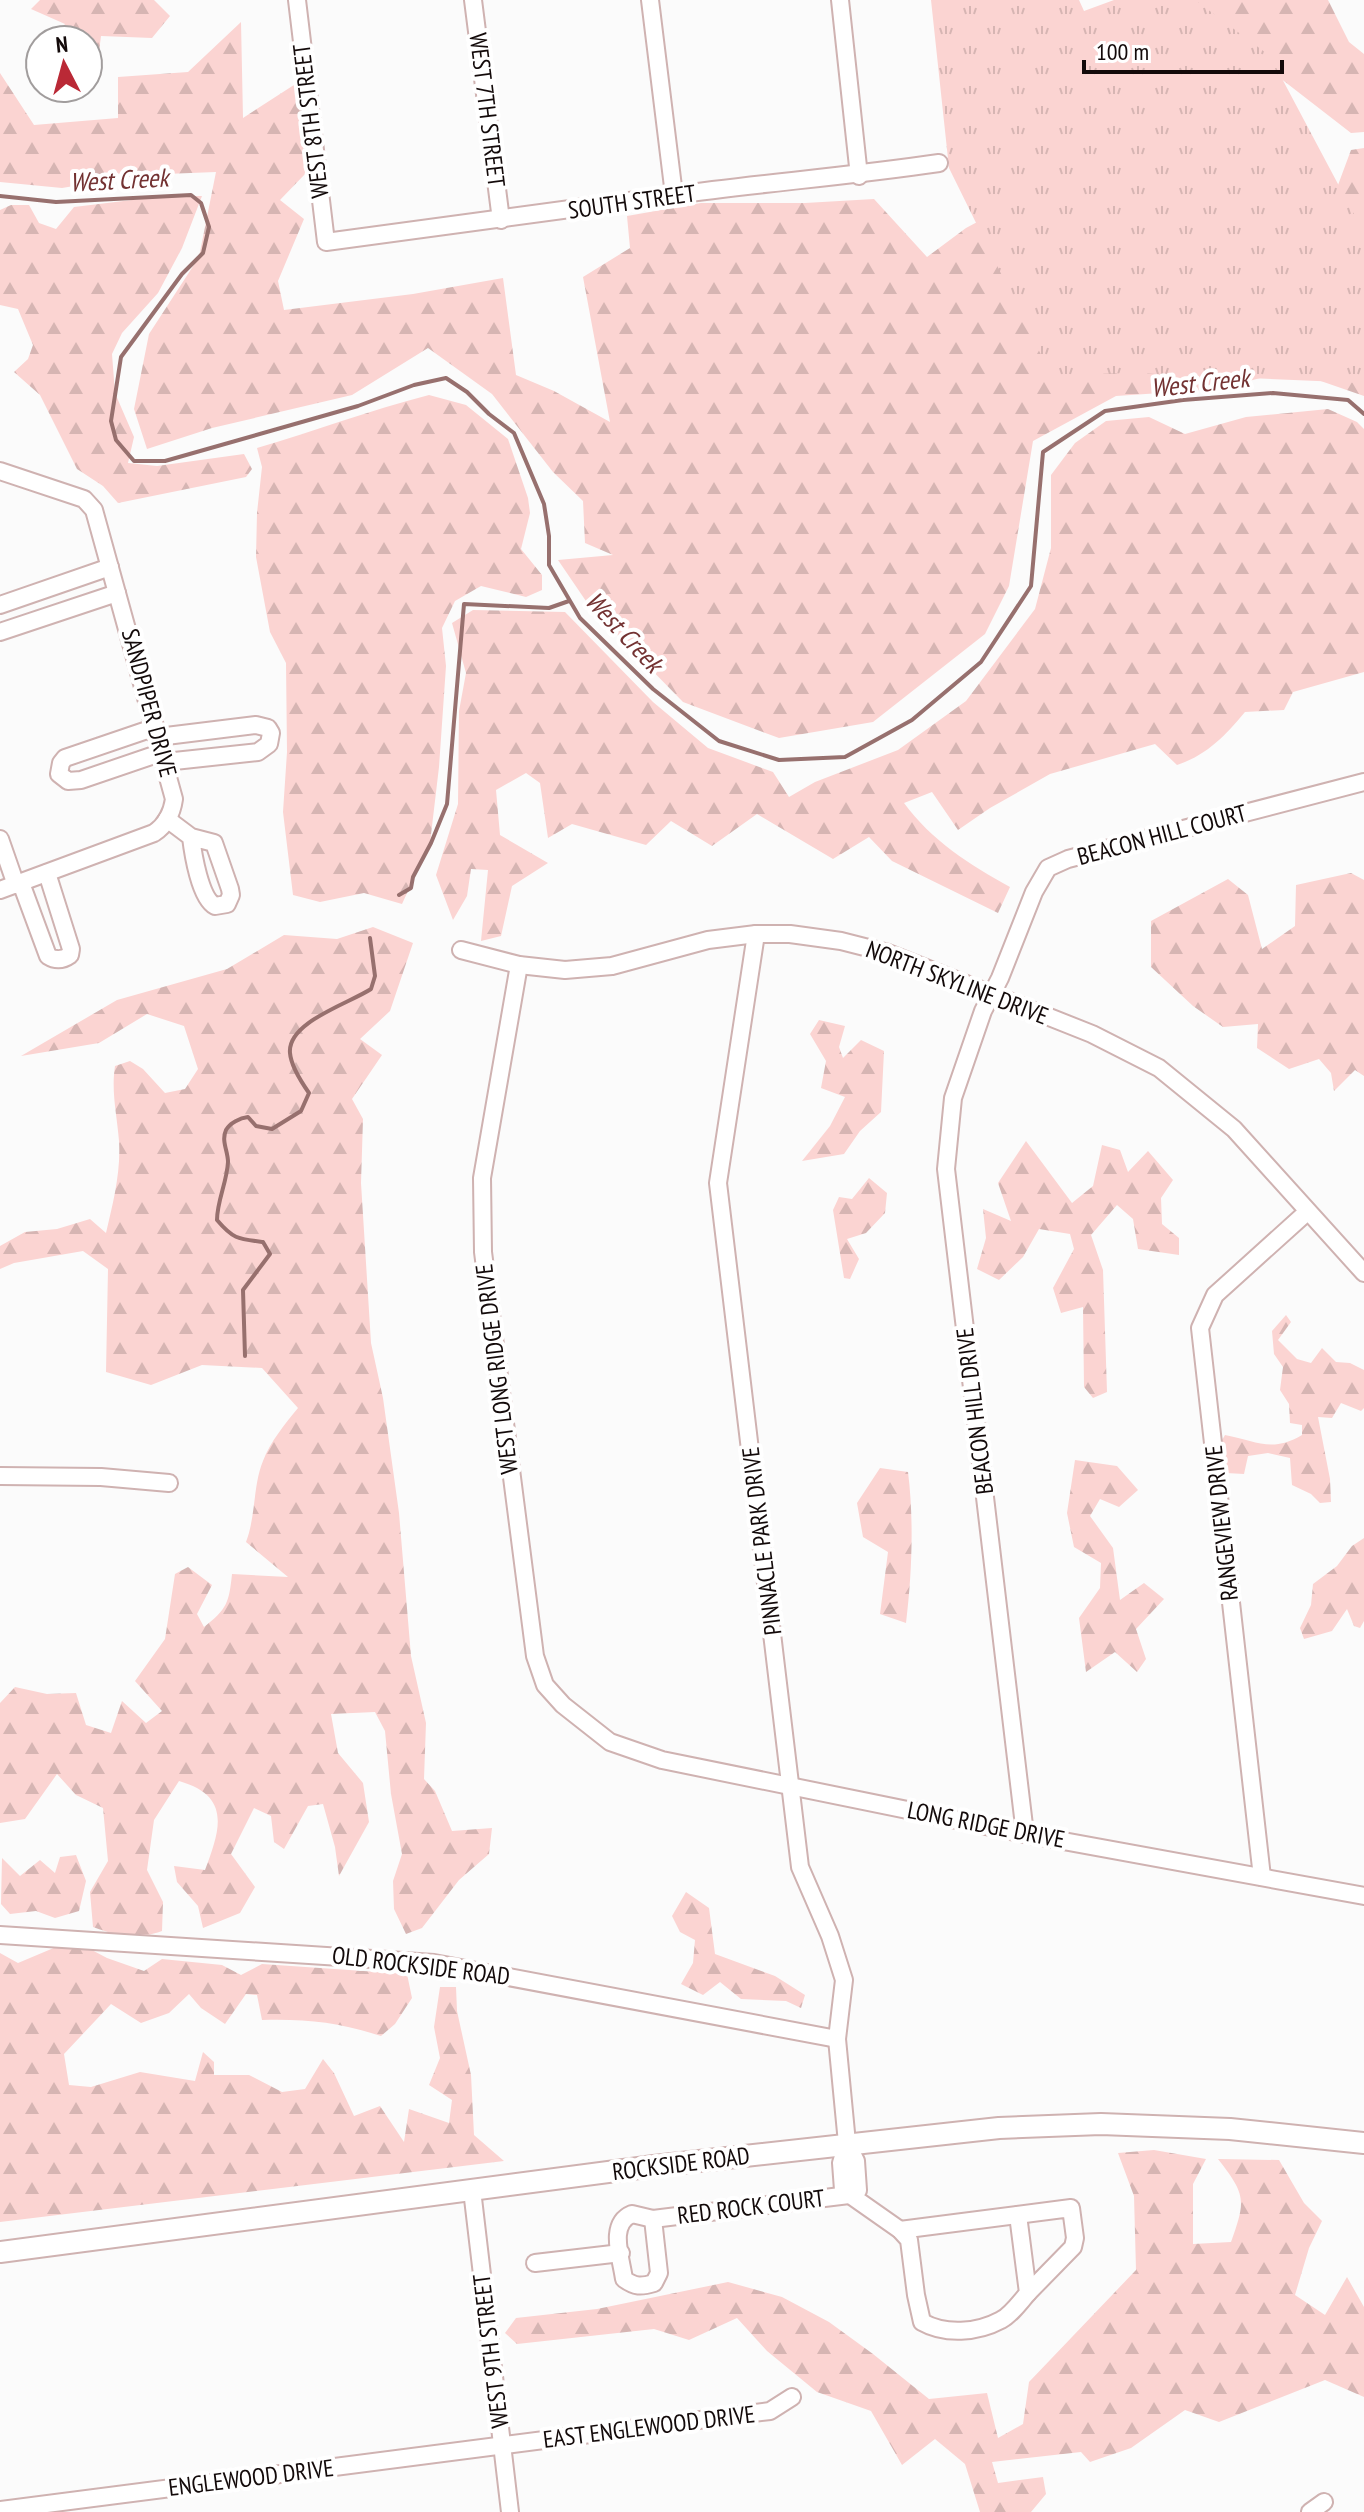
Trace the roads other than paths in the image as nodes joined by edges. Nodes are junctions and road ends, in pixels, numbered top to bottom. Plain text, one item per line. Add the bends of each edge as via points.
1 (297, 0) edge
2 (473, 0) edge
3 (650, 0) edge
4 (840, 0) edge
5 (939, 163) dead end
6 (859, 176) junction
7 (674, 195) junction
8 (501, 220) junction
9 (326, 242) joint
10 (0, 471) edge
11 (110, 567) junction
12 (117, 593) junction
13 (0, 605) edge
14 (0, 632) edge
15 (161, 745) junction
16 (1364, 782) edge
17 (167, 819) junction
18 (191, 837) dead end
19 (0, 839) edge
20 (47, 873) junction
21 (12, 886) edge
22 (756, 934) junction
23 (461, 950) dead end
24 (519, 965) junction
25 (992, 994) junction
26 (1307, 1212) junction
27 (1364, 1273) edge
28 (0, 1476) edge
29 (169, 1483) dead end
30 (610, 1742) joint
31 (791, 1785) junction
32 (1025, 1834) junction
33 (1262, 1877) junction
34 (1364, 1896) edge
35 (0, 1935) edge
36 (837, 2039) junction
37 (847, 2143) junction
38 (1364, 2143) edge
39 (472, 2190) junction
40 (849, 2195) junction
41 (1018, 2215) junction
42 (653, 2219) junction
43 (900, 2230) junction
44 (0, 2252) edge
45 (621, 2253) junction
46 (535, 2263) dead end
47 (1028, 2293) junction
48 (792, 2397) dead end
49 (502, 2446) junction
50 (0, 2510) edge
51 (510, 2512) edge

1 - 9 street, WEST 8TH STREET
2 - 8 street, WEST 7TH STREET
3 - 7 street
4 - 6 street
5 - 6 street, SOUTH STREET
6 - 7 street, SOUTH STREET
7 - 8 street, SOUTH STREET
8 - 9 street, SOUTH STREET
10 - 11 street, SANDPIPER DRIVE via 84,499 94,510
11 - 12 street, SANDPIPER DRIVE
11 - 13 street
12 - 14 street
12 - 15 street, SANDPIPER DRIVE
15 - 15 street via 65,758 59,774 68,781 81,780
15 - 15 street via 258,752 269,744 271,733 256,725
15 - 17 street, SANDPIPER DRIVE via 174,799
16 - 25 street, BEACON HILL COURT via 1048,868
17 - 18 street
17 - 20 street via 154,833
19 - 21 street
20 - 21 street
20 - 21 street via 71,949 66,958 48,956
22 - 24 street, NORTH SKYLINE DRIVE via 708,940 589,970
22 - 25 street, NORTH SKYLINE DRIVE via 841,941 888,953
22 - 31 street, PINNACLE PARK DRIVE via 718,1183
23 - 24 street, NORTH SKYLINE DRIVE
24 - 30 street, WEST LONG RIDGE DRIVE via 482,1178 483,1252 535,1656 545,1685
25 - 26 street, NORTH SKYLINE DRIVE via 1159,1068 1234,1129
25 - 32 street, BEACON HILL DRIVE via 953,1098 946,1169
26 - 27 street, NORTH SKYLINE DRIVE
26 - 33 street, RANGEVIEW DRIVE via 1215,1295 1200,1328
28 - 29 street
30 - 31 street, LONG RIDGE DRIVE via 662,1760
31 - 32 street, LONG RIDGE DRIVE
31 - 36 street, PINNACLE PARK DRIVE via 800,1867 844,1980
32 - 33 street, LONG RIDGE DRIVE
33 - 34 street, LONG RIDGE DRIVE
35 - 36 street, OLD ROCKSIDE ROAD via 434,1963
36 - 37 street, PINNACLE PARK DRIVE
37 - 38 main road, ROCKSIDE ROAD via 1101,2124 1230,2129
37 - 39 main road, ROCKSIDE ROAD
37 - 40 street, PINNACLE PARK DRIVE via 856,2161 858,2190
39 - 44 main road, ROCKSIDE ROAD
39 - 49 street, WEST 9TH STREET
40 - 42 street, RED ROCK COURT
40 - 43 street
41 - 43 street
41 - 47 street
41 - 47 street via 1071,2208 1075,2238 1073,2247
42 - 45 street, RED ROCK COURT via 632,2214 622,2218 617,2228
42 - 45 street via 659,2273 654,2283 633,2286 624,2279
43 - 47 street via 909,2240 922,2322 936,2330 949,2332 1002,2319
45 - 46 street
48 - 49 street, EAST ENGLEWOOD DRIVE via 770,2411
49 - 50 street, ENGLEWOOD DRIVE
49 - 51 street, WEST 9TH STREET

